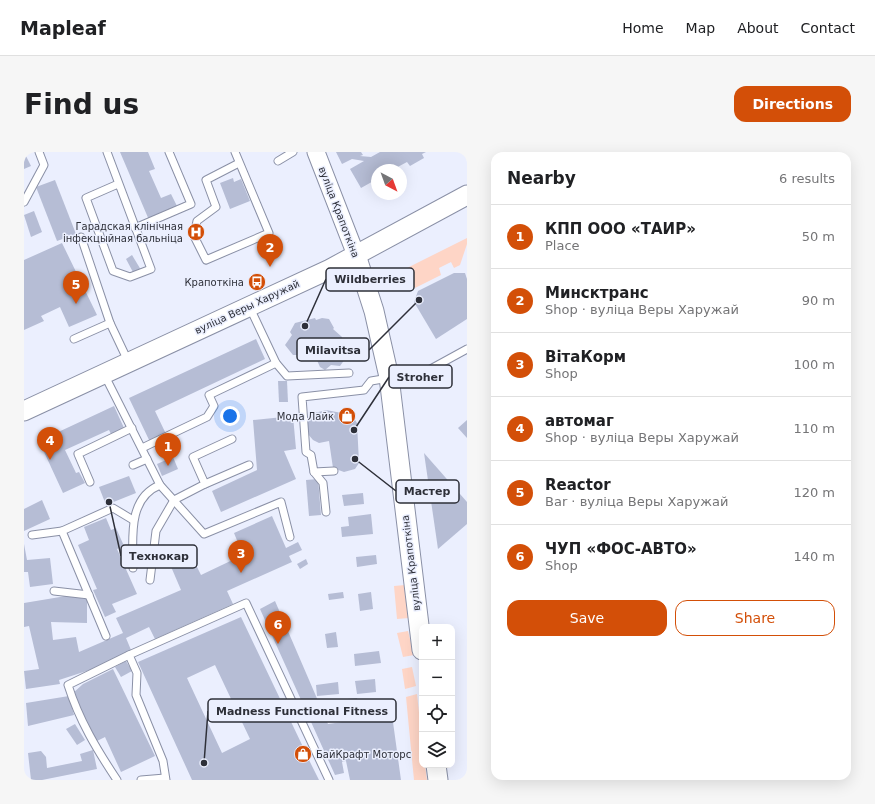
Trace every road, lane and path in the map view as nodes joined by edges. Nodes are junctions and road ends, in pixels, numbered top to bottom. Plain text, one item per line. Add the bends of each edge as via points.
1 (39, 152) edge
2 (106, 152) edge
3 (169, 152) edge
4 (293, 152) edge
5 (316, 152) edge
6 (236, 153) edge
7 (278, 161) dead end
8 (239, 162) junction
9 (118, 184) junction
10 (467, 195) edge
11 (24, 202) edge
12 (135, 228) junction
13 (80, 237) dead end
14 (356, 256) junction
15 (249, 306) junction
16 (110, 323) junction
17 (74, 339) dead end
18 (467, 349) edge
19 (129, 362) junction
20 (276, 363) junction
21 (349, 373) dead end
22 (104, 374) junction
23 (389, 377) junction
24 (24, 411) edge
25 (132, 428) junction
26 (232, 439) dead end
27 (142, 448) junction
28 (147, 459) junction
29 (133, 465) dead end
30 (249, 465) dead end
31 (334, 471) dead end
32 (314, 472) junction
33 (90, 482) dead end
34 (205, 484) junction
35 (160, 485) junction
36 (174, 500) junction
37 (326, 512) dead end
38 (132, 520) junction
39 (62, 531) junction
40 (32, 535) dead end
41 (290, 537) dead end
42 (132, 568) dead end
43 (150, 580) dead end
44 (54, 591) dead end
45 (89, 595) junction
46 (419, 625) edge
47 (106, 636) dead end
48 (129, 656) junction
49 (436, 768) edge
50 (165, 779) edge
51 (117, 780) edge
52 (141, 780) edge
53 (328, 780) edge
54 (438, 780) edge

1 - 11 lane via 44,165
2 - 9 lane
3 - 12 lane via 191,204
4 - 7 lane
5 - 14 street, вуліца Крапоткіна
6 - 8 lane
8 - 8 lane via 206,180 216,207 197,221 194,236 206,260 269,233
9 - 12 lane
9 - 12 lane via 86,198 114,271 130,277 151,269
10 - 14 main road, вуліца Веры Харужай
13 - 16 lane
14 - 15 main road, вуліца Веры Харужай
14 - 23 main road, вуліца Крапоткіна via 374,311
15 - 19 main road, вуліца Веры Харужай
15 - 20 lane
16 - 17 lane
16 - 19 lane
18 - 23 lane via 425,372
19 - 22 main road, вуліца Веры Харужай
20 - 21 lane via 287,376
20 - 27 lane via 209,395 214,406 207,417
22 - 24 main road, вуліца Веры Харужай
22 - 25 lane
23 - 32 lane via 371,381 364,390 302,397 306,452 311,455
23 - 46 main road, вуліца Крапоткіна
25 - 27 lane
25 - 33 lane via 78,454
26 - 34 lane via 193,457
27 - 28 lane
28 - 29 lane
28 - 35 lane
30 - 34 lane
31 - 32 lane
32 - 37 lane via 323,483
34 - 36 lane
35 - 36 lane
35 - 38 lane via 144,496
36 - 41 lane via 204,534 282,502
36 - 43 lane via 156,531
38 - 39 lane via 113,508
38 - 42 lane
39 - 40 lane
39 - 45 lane
44 - 45 lane
45 - 47 lane
48 - 50 lane via 137,673 136,695 164,761
48 - 51 lane via 68,686 100,756
48 - 53 lane via 246,603
49 - 54 main road
50 - 52 lane

